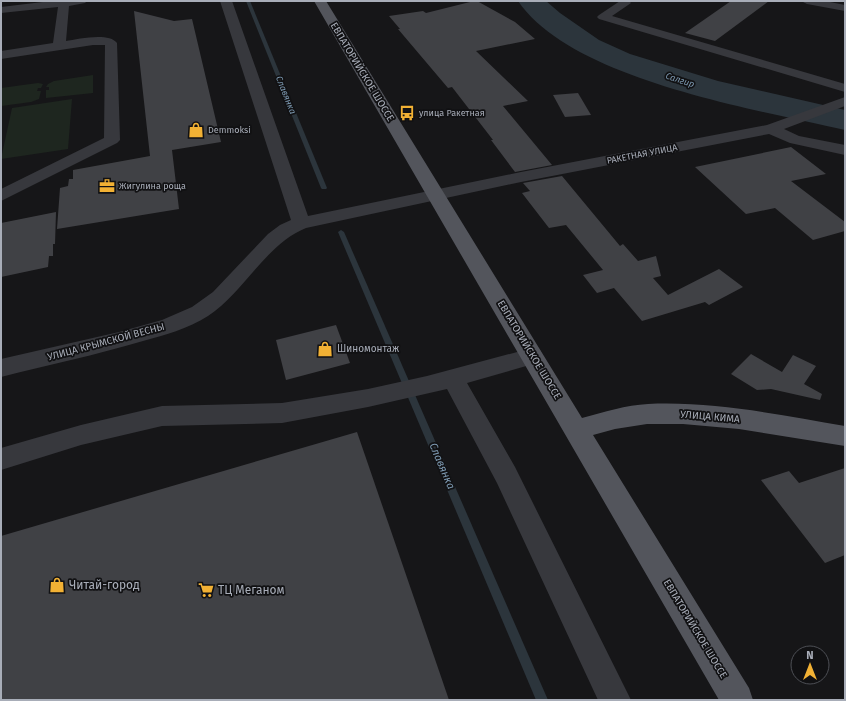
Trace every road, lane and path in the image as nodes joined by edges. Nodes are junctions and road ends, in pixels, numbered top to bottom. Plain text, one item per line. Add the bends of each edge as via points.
1 (81, 1) edge
2 (226, 1) edge
3 (320, 1) edge
4 (807, 1) edge
5 (64, 3) junction
6 (625, 3) dead end
7 (845, 8) edge
8 (1, 10) edge
9 (59, 45) junction
10 (1, 55) edge
11 (844, 97) edge
12 (778, 127) junction
13 (845, 150) edge
14 (436, 195) junction
15 (1, 196) edge
16 (301, 223) junction
17 (532, 356) junction
18 (1, 368) edge
19 (440, 381) junction
20 (576, 430) junction
21 (845, 436) edge
22 (1, 459) edge
23 (616, 700) edge
24 (737, 700) edge

1 - 5 street
2 - 16 street
3 - 14 main road, ЕВПАТОРИЙСКОЕ ШОССЕ
4 - 7 street
5 - 8 street
5 - 9 street
6 - 11 street via 603,18
9 - 10 street
9 - 15 street via 93,41 111,43 112,140
11 - 12 street, РАКЕТНАЯ УЛИЦА
12 - 13 street via 795,140
12 - 14 street, РАКЕТНАЯ УЛИЦА
14 - 16 street, УЛИЦА КРЫМСКОЙ ВЕСНЫ
14 - 17 main road, ЕВПАТОРИЙСКОЕ ШОССЕ
16 - 18 street, УЛИЦА КРЫМСКОЙ ВЕСНЫ via 286,229 275,238 220,296 199,312 168,326 119,340
17 - 19 street
17 - 20 main road, ЕВПАТОРИЙСКОЕ ШОССЕ
19 - 22 street via 368,398 282,413 162,416
19 - 23 street via 506,476
20 - 21 main road, УЛИЦА КИМА via 615,419 647,414 683,414 739,419
20 - 24 main road, ЕВПАТОРИЙСКОЕ ШОССЕ

